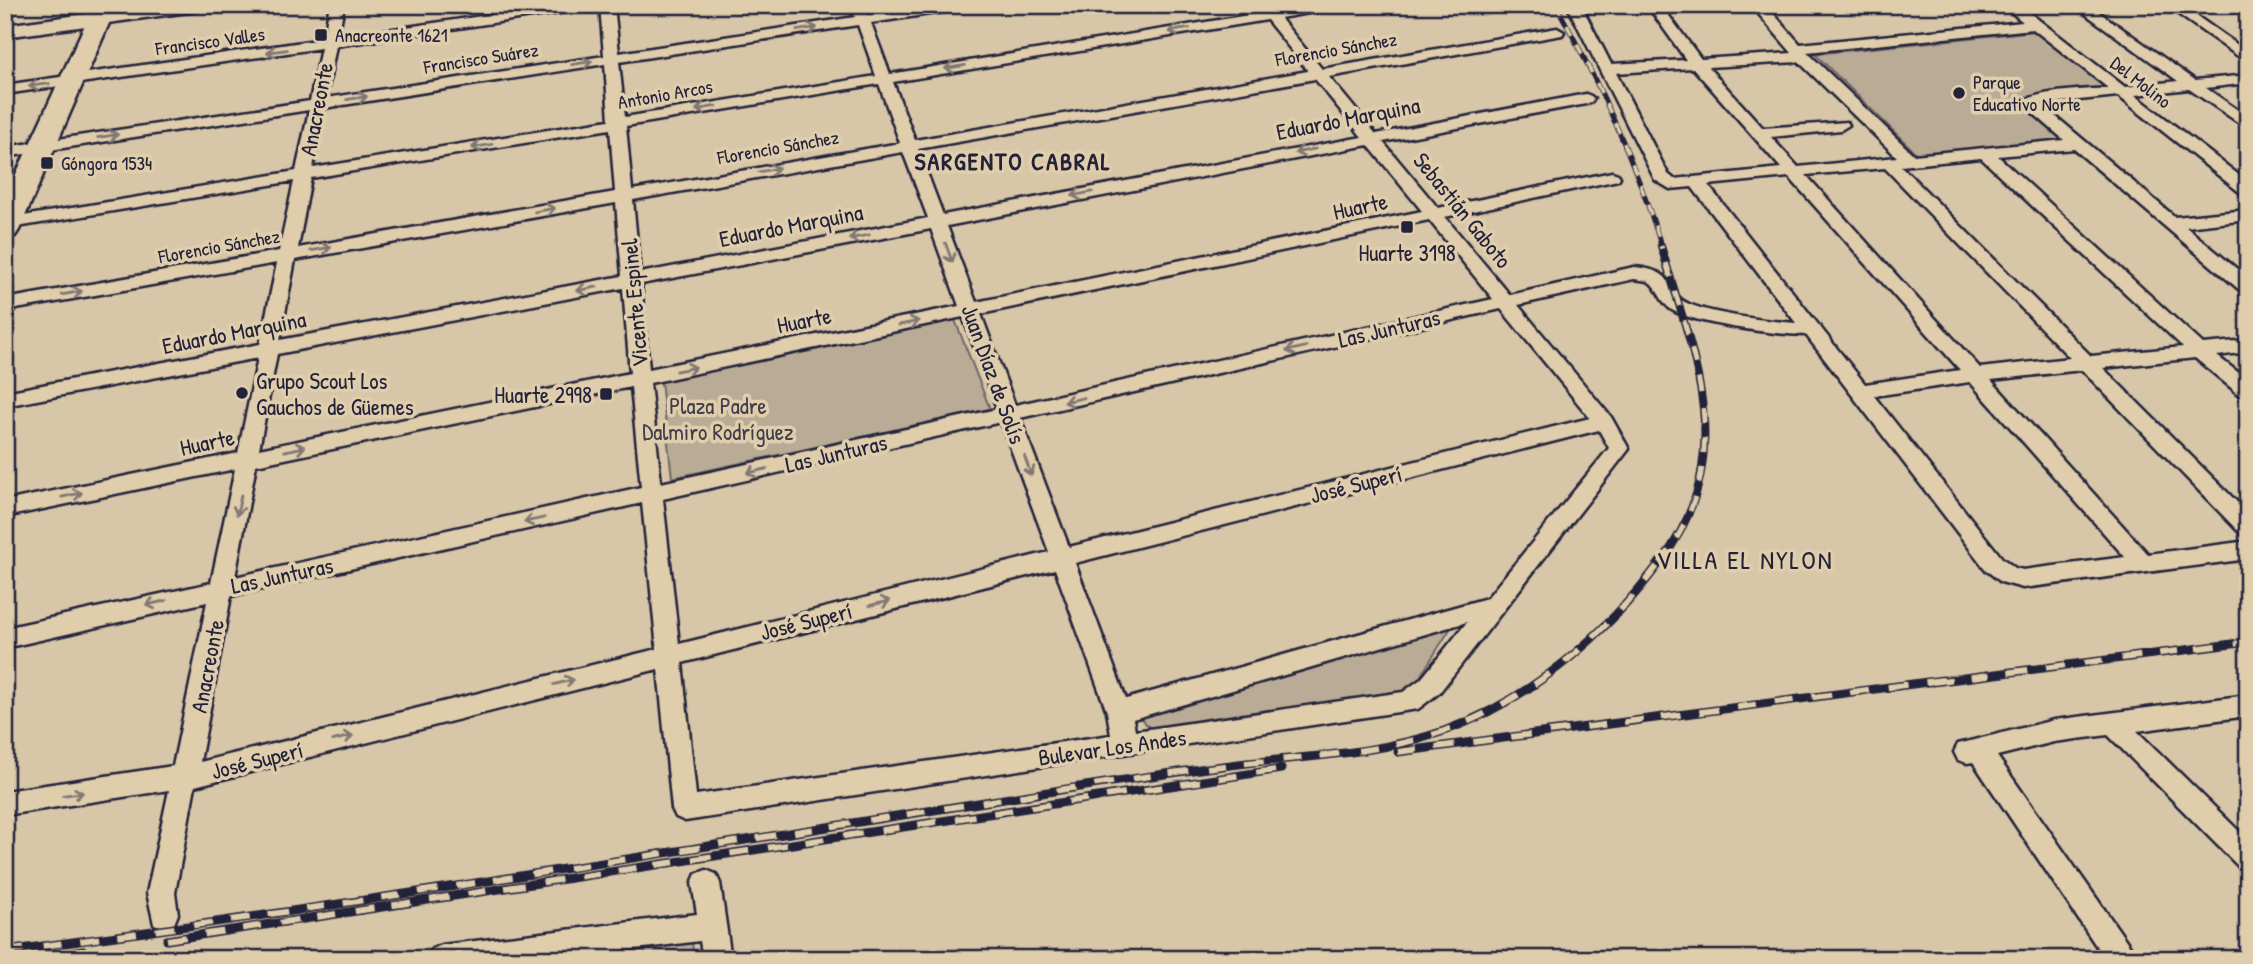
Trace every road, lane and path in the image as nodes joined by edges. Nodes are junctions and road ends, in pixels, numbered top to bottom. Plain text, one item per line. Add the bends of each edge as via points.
1 (196, 5) edge
2 (337, 5) edge
3 (587, 5) edge
4 (607, 5) edge
5 (963, 5) edge
6 (1332, 5) edge
7 (1596, 5) edge
8 (1654, 5) edge
9 (1758, 5) edge
10 (2049, 5) edge
11 (2081, 5) edge
12 (2172, 5) edge
13 (1575, 6) edge
14 (2011, 6) edge
15 (1266, 10) edge
16 (103, 12) edge
17 (860, 13) edge
18 (2035, 25) junction
19 (5, 31) edge
20 (1557, 32) dead end
21 (329, 44) junction
22 (1799, 53) junction
23 (612, 58) junction
24 (2248, 59) edge
25 (1698, 64) junction
26 (1606, 69) junction
27 (1318, 74) junction
28 (883, 78) junction
29 (2248, 79) edge
30 (72, 80) junction
31 (2190, 83) junction
32 (5, 90) edge
33 (2120, 91) junction
34 (1586, 99) dead end
35 (318, 104) junction
36 (618, 123) junction
37 (2248, 124) edge
38 (1841, 125) dead end
39 (1759, 133) junction
40 (1372, 138) junction
41 (2076, 144) junction
42 (41, 146) junction
43 (910, 146) junction
44 (5, 152) edge
45 (1986, 154) junction
46 (1910, 161) junction
47 (1889, 163) junction
48 (1795, 173) junction
49 (303, 175) junction
50 (1612, 177) dead end
51 (1697, 181) junction
52 (2248, 190) edge
53 (625, 195) junction
54 (1436, 215) junction
55 (2248, 215) edge
56 (937, 222) junction
57 (2172, 223) junction
58 (6, 226) edge
59 (288, 255) junction
60 (632, 280) junction
61 (2248, 288) edge
62 (1506, 302) junction
63 (5, 305) edge
64 (970, 311) junction
65 (1813, 329) junction
66 (2248, 346) edge
67 (269, 350) junction
68 (2199, 351) junction
69 (2085, 363) junction
70 (1975, 375) junction
71 (640, 378) junction
72 (1861, 391) junction
73 (2248, 391) edge
74 (5, 399) edge
75 (1009, 415) junction
76 (1604, 422) junction
77 (1619, 449) joint
78 (248, 458) junction
79 (653, 494) junction
80 (5, 509) edge
81 (2248, 527) edge
82 (2248, 550) edge
83 (1061, 557) junction
84 (2143, 563) junction
85 (223, 588) junction
86 (1494, 605) junction
87 (5, 638) edge
88 (669, 656) junction
89 (2248, 705) edge
90 (1119, 712) junction
91 (2115, 724) junction
92 (1125, 745) junction
93 (185, 777) junction
94 (5, 803) edge
95 (685, 809) joint
96 (2248, 859) edge
97 (706, 883) dead end
98 (164, 914) dead end
99 (713, 926) junction
100 (442, 959) edge
101 (717, 959) edge
102 (2122, 959) edge

1 - 16 main road
2 - 21 street, Anacreonte
3 - 21 street, Francisco Valles
4 - 23 street, Vicente Espinel
5 - 17 street, Francisco Suárez
6 - 15 street, Antonio Arcos
7 - 13 street
8 - 25 street
9 - 22 street
10 - 14 street
11 - 31 street
12 - 24 street
13 - 26 street
14 - 18 street, Del Molino
15 - 27 street, Sebastián Gaboto
15 -> 28 street, Antonio Arcos
16 - 19 main road
16 - 30 main road
23 -> 17 street, Francisco Suárez
17 - 28 street, Juan Díaz de Solís
18 - 22 street
18 - 33 street, Del Molino
20 - 27 street, Florencio Sánchez
21 -> 30 street, Francisco Valles
21 - 35 street, Anacreonte
22 - 25 street
22 - 46 street
35 -> 23 street, Francisco Suárez
23 - 36 street, Vicente Espinel
25 - 26 street
25 - 39 street
26 - 51 street via 1661,177 1670,184
27 - 40 street, Sebastián Gaboto
27 - 43 street, Florencio Sánchez
28 -> 36 street, Antonio Arcos
28 - 43 street, Juan Díaz de Solís
29 - 31 street
30 -> 32 street, Francisco Valles
30 - 42 main road
31 - 33 street
31 - 37 street
33 - 41 street via 2030,103
33 - 52 street, Del Molino
34 - 40 street, Eduardo Marquina
42 -> 35 street, Francisco Suárez
35 - 49 street, Anacreonte
36 -> 49 street, Antonio Arcos
36 - 53 street, Vicente Espinel
38 - 39 street
39 - 48 street
40 - 54 street, Sebastián Gaboto
40 -> 56 street, Eduardo Marquina
41 - 45 street
41 - 57 street
42 - 44 street, Francisco Suárez
42 - 58 main road
53 -> 43 street, Florencio Sánchez
43 - 56 street, Juan Díaz de Solís
45 - 46 street
45 - 68 street
46 - 47 street
47 - 48 street
47 - 69 street
48 - 51 street
48 - 70 street
49 - 58 street, Antonio Arcos
49 - 59 street, Anacreonte
50 - 54 street, Huarte
51 - 65 street
59 -> 53 street, Florencio Sánchez
53 - 60 street, Vicente Espinel
54 - 62 street, Sebastián Gaboto
54 - 64 street, Huarte
55 - 57 street
56 -> 60 street, Eduardo Marquina
56 -> 64 street, Juan Díaz de Solís
57 - 61 street
63 -> 59 street, Florencio Sánchez
59 - 67 street, Anacreonte
60 -> 67 street, Eduardo Marquina
60 - 71 street, Vicente Espinel
62 - 65 street, Las Junturas via 1646,273 1663,283 1673,302 1690,310 1770,328
62 -> 75 street, Las Junturas
62 - 76 street, Sebastián Gaboto
71 -> 64 street, Huarte
64 - 75 street, Juan Díaz de Solís
65 - 72 street
66 - 68 street
67 - 74 street, Eduardo Marquina
67 - 78 street, Anacreonte
68 - 69 street
68 - 73 street
69 - 70 street
69 - 81 street
70 - 72 street
70 - 84 street
78 -> 71 street, Huarte
71 - 79 street, Vicente Espinel
72 - 84 street via 1994,564 2009,576 2023,579
75 -> 79 street, Las Junturas
75 -> 83 street, Juan Díaz de Solís
76 - 77 street, Sebastián Gaboto
76 - 83 street, José Superí
77 - 86 street, Bulevar Los Andes
80 -> 78 street, Huarte
78 -> 85 street, Anacreonte
79 -> 85 street, Las Junturas
79 - 88 street, Vicente Espinel
82 - 84 street
88 -> 83 street, José Superí
83 - 90 street, Juan Díaz de Solís
85 -> 87 street, Las Junturas
85 - 93 street, Anacreonte
86 - 90 street, Bulevar Los Andes
86 - 92 street, Bulevar Los Andes via 1430,686 1409,702
93 -> 88 street, José Superí
88 - 95 street, Vicente Espinel
89 - 91 street
90 - 92 street, Juan Díaz de Solís
91 - 96 street
91 - 102 street via 2054,731 1973,751
92 - 95 street, Bulevar Los Andes
94 -> 93 street, José Superí
93 - 98 street, Anacreonte via 161,894
97 - 99 street
99 - 100 street
99 - 101 street

